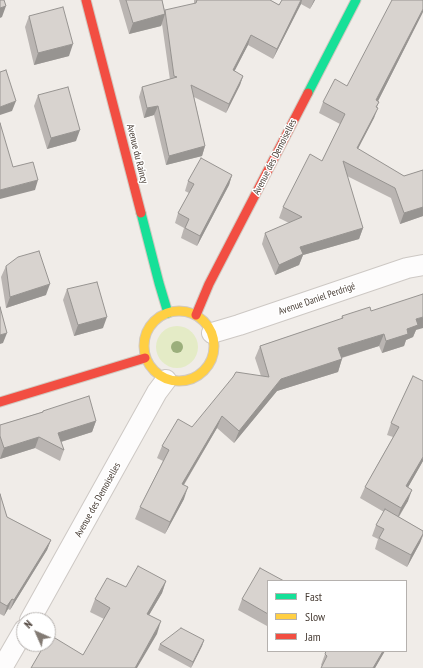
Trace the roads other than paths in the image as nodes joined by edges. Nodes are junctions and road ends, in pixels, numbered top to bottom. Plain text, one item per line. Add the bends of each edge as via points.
1 (86, 0) edge
2 (356, 0) edge
3 (423, 264) edge
4 (168, 312) junction
5 (196, 315) junction
6 (212, 333) junction
7 (145, 358) junction
8 (166, 380) junction
9 (0, 402) edge
10 (34, 612) edge
11 (16, 644) edge
12 (2, 668) edge

1 - 4 street, Avenue du Raincy
2 - 5 street, Avenue des Demoiselles via 209,284
3 - 6 street, Avenue Daniel Perdrigé
4 - 5 street via 182,311
4 - 7 street via 150,326 145,336
5 - 6 street via 206,323
6 - 8 street via 213,356 208,367 200,375 189,380
7 - 8 street via 150,367
7 - 9 street
8 - 10 street, Avenue des Demoiselles
11 - 12 street

